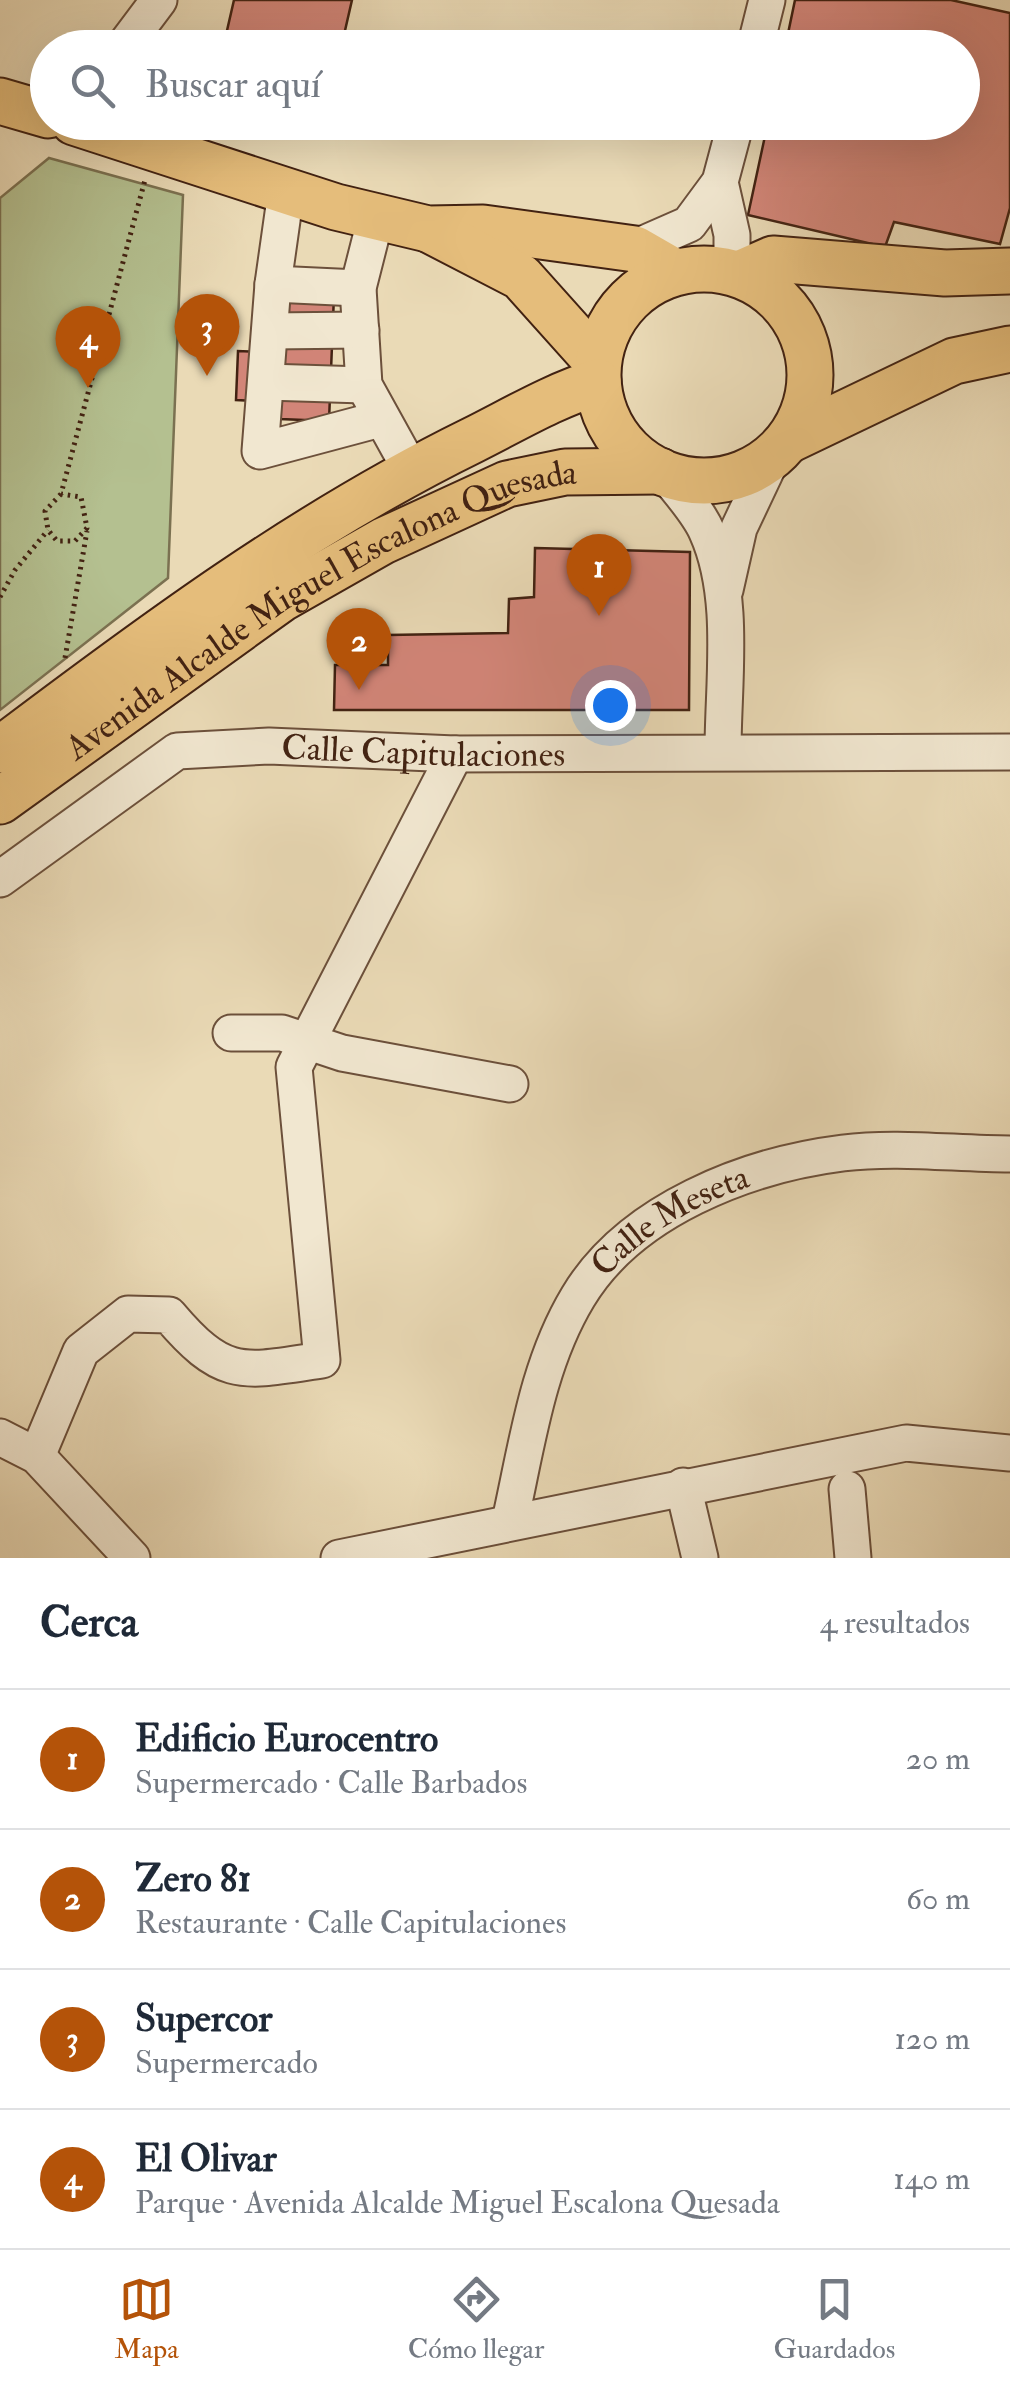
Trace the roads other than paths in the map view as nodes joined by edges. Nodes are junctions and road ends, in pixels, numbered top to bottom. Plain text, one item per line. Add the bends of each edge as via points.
1 (159, 0) edge
2 (768, 0) edge
3 (136, 30) edge
4 (760, 30) edge
5 (0, 101) edge
6 (30, 109) edge
7 (132, 140) edge
8 (731, 140) edge
9 (720, 182) junction
10 (286, 192) junction
11 (376, 217) junction
12 (689, 224) junction
13 (428, 228) junction
14 (632, 249) junction
15 (680, 271) junction
16 (1010, 271) edge
17 (736, 273) junction
18 (273, 284) junction
19 (358, 288) junction
20 (360, 330) junction
21 (270, 331) junction
22 (1010, 349) edge
23 (598, 372) junction
24 (266, 382) junction
25 (364, 385) junction
26 (380, 418) junction
27 (781, 448) junction
28 (411, 470) junction
29 (663, 473) junction
30 (723, 600) junction
31 (0, 750) edge
32 (723, 751) junction
33 (1010, 752) edge
34 (455, 754) junction
35 (0, 801) edge
36 (0, 879) edge
37 (230, 1033) dead end
38 (305, 1041) junction
39 (510, 1084) dead end
40 (1010, 1154) edge
41 (0, 1437) edge
42 (1010, 1452) edge
43 (37, 1456) junction
44 (683, 1486) junction
45 (847, 1489) dead end
46 (510, 1521) junction
47 (132, 1558) edge
48 (339, 1558) edge
49 (700, 1558) edge
50 (853, 1558) edge

1 - 3 street
2 - 4 street
5 - 6 main road
7 - 10 main road
8 - 9 street
9 - 12 street
9 - 17 street
10 - 11 main road
10 - 18 street
11 - 13 main road
11 - 19 street
12 - 14 street
12 - 15 street
13 - 14 main road via 483,228
13 - 23 main road via 520,276
14 - 15 main road
15 - 17 main road
15 - 23 main road via 646,284 622,306 606,332
16 - 17 main road via 774,259
17 - 27 main road via 780,302 806,345 805,410
18 - 19 street
18 - 21 street
19 - 20 street
20 - 21 street
20 - 25 street
21 - 24 street
22 - 27 main road via 954,361
23 - 28 main road, Avenida Alcalde Miguel Escalona Quesada
23 - 29 main road via 603,410 616,435
24 - 25 street
24 - 26 street via 260,451
25 - 26 street
26 - 28 street
27 - 29 main road via 722,480
27 - 30 street via 739,528
28 - 31 main road, Avenida Alcalde Miguel Escalona Quesada via 257,560
29 - 30 street via 706,531
29 - 35 main road, Avenida Alcalde Miguel Escalona Quesada via 566,472 507,484 383,541 280,599
30 - 32 street
32 - 33 street, Calle Capitulaciones
32 - 34 street, Calle Capitulaciones
34 - 36 street, Calle Capitulaciones via 270,746 177,751
34 - 38 street
37 - 38 street via 282,1033
38 - 39 street via 342,1054
38 - 43 street via 294,1066 322,1360 232,1367 202,1353 169,1314 128,1314 81,1351
40 - 46 street, Calle Meseta via 844,1153 743,1176 679,1204 617,1249 578,1296 542,1376
41 - 43 street
42 - 44 street via 906,1442
43 - 47 street
44 - 46 street
44 - 49 street
45 - 50 street
46 - 48 street

